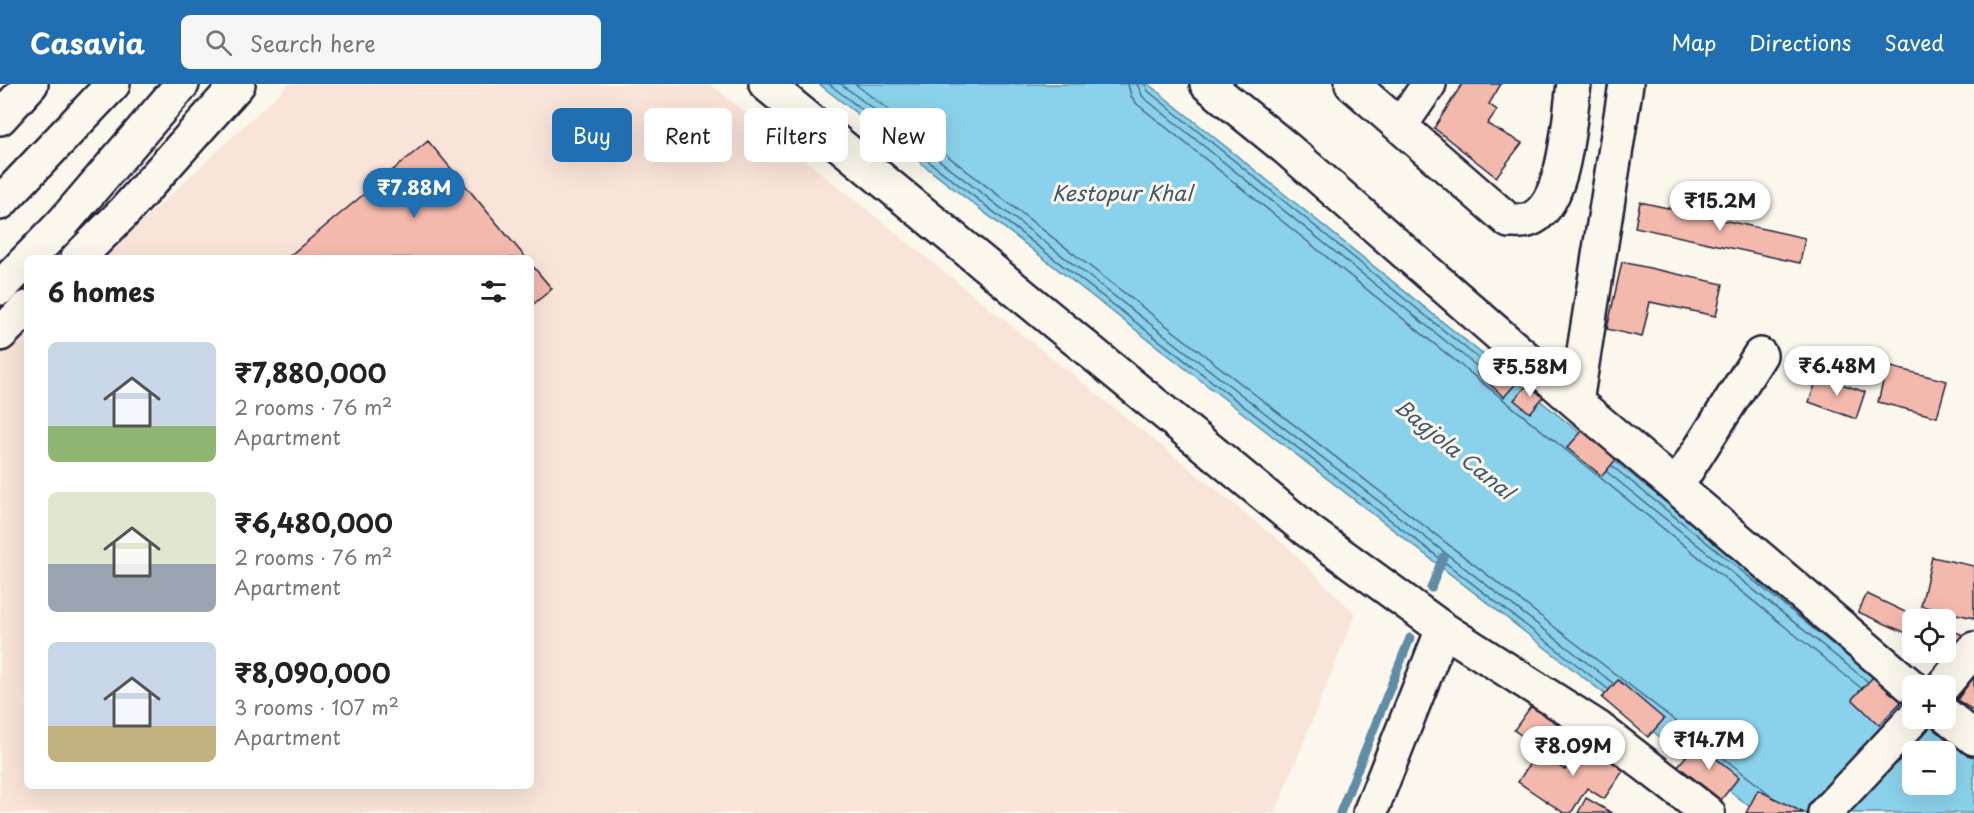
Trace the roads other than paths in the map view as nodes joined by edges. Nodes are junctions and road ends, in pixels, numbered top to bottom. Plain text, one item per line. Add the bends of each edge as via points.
1 (30, 84) edge
2 (113, 84) edge
3 (182, 84) edge
4 (238, 84) edge
5 (766, 84) edge
6 (1207, 84) edge
7 (1352, 84) edge
8 (1429, 84) edge
9 (1574, 84) edge
10 (1626, 84) edge
11 (0, 118) edge
12 (1400, 126) junction
13 (0, 203) edge
14 (32, 255) edge
15 (81, 255) edge
16 (24, 263) edge
17 (0, 288) edge
18 (24, 311) edge
19 (0, 334) edge
20 (1760, 355) dead end
21 (1575, 402) junction
22 (1676, 487) junction
23 (1443, 629) junction
24 (1974, 649) edge
25 (1952, 675) edge
26 (1902, 679) edge
27 (1956, 723) edge
28 (1903, 729) edge
29 (1974, 738) edge
30 (1370, 813) edge
31 (1708, 813) edge
32 (1825, 813) edge

1 - 11 street
2 - 13 street
3 - 14 street
4 - 15 street
5 - 23 street via 1306,530
6 - 21 street via 1287,149
7 - 12 street
8 - 12 street
9 - 12 street via 1559,183 1545,207 1528,220 1509,221
10 - 21 street
16 - 17 street
18 - 19 street
20 - 22 street
21 - 22 street
22 - 26 street
23 - 30 street
23 - 31 street via 1598,728
24 - 25 street
27 - 29 street
28 - 32 street

